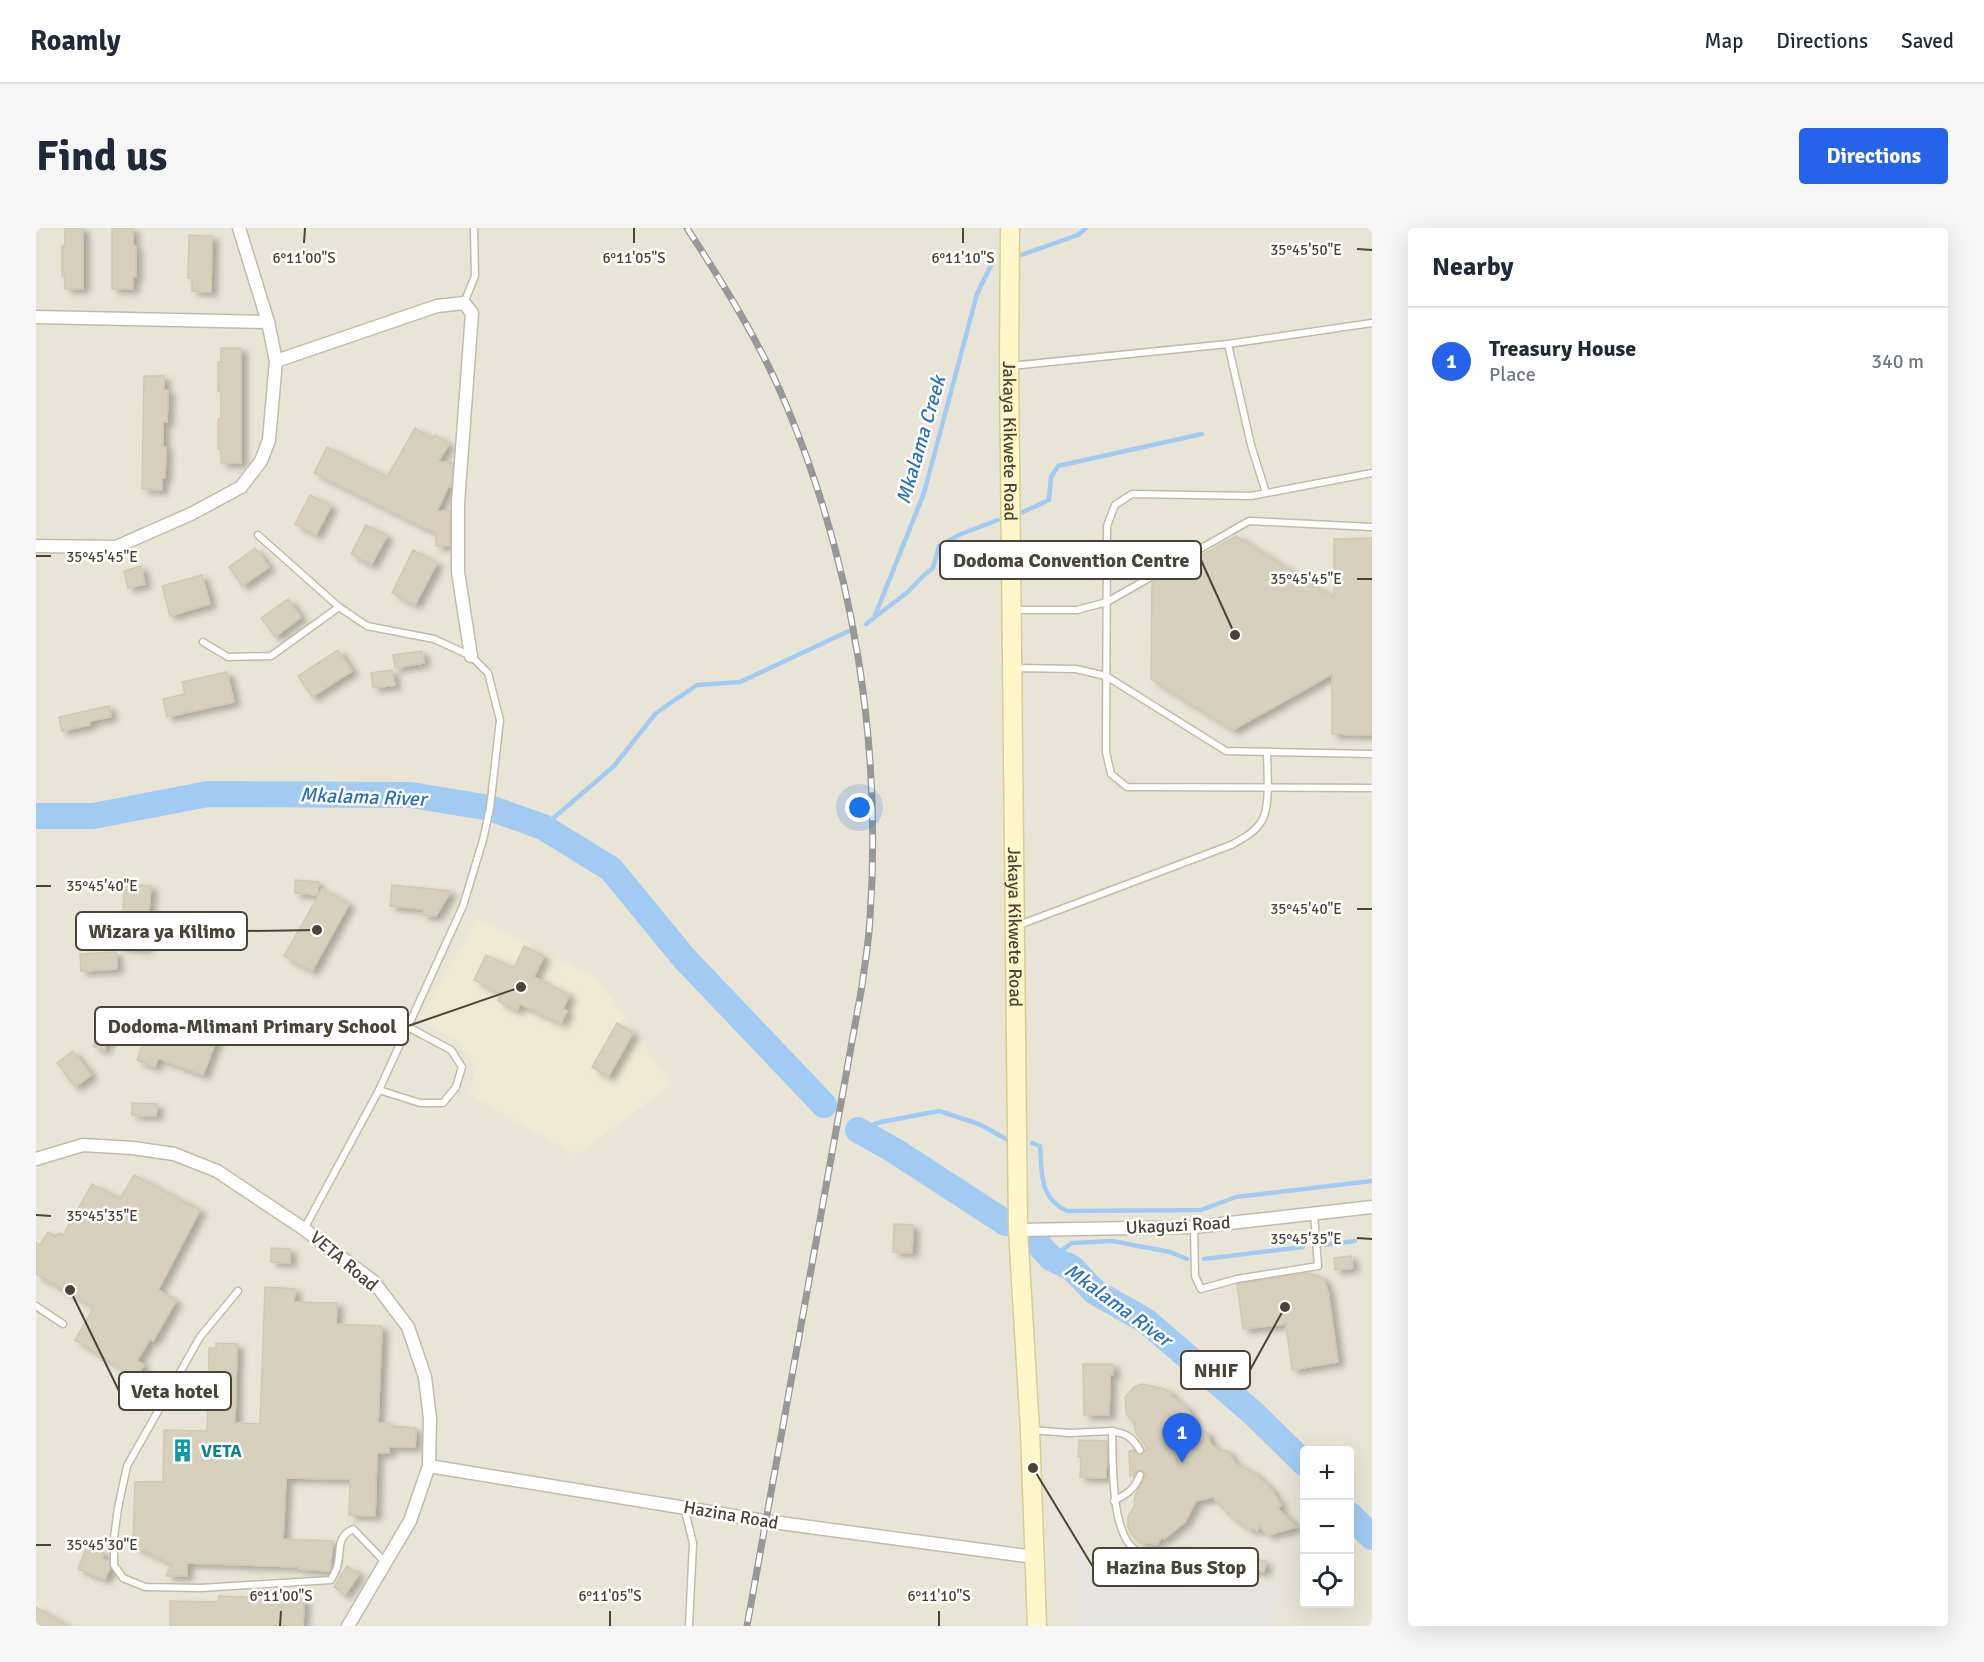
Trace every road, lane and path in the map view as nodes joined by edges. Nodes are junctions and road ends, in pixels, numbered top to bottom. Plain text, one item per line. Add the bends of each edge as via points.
1 (239, 228) edge
2 (474, 228) edge
3 (1010, 228) edge
4 (464, 303) junction
5 (36, 317) edge
6 (268, 321) junction
7 (1372, 324) edge
8 (1228, 344) junction
9 (276, 361) junction
10 (1010, 366) junction
11 (1372, 473) edge
12 (1266, 494) junction
13 (1372, 527) edge
14 (258, 535) dead end
15 (36, 546) edge
16 (1107, 602) junction
17 (339, 607) junction
18 (1012, 610) junction
19 (203, 642) dead end
20 (471, 656) junction
21 (1013, 668) junction
22 (1106, 676) junction
23 (1267, 752) junction
24 (1372, 754) edge
25 (1266, 788) junction
26 (1372, 788) edge
27 (1015, 927) junction
28 (408, 1027) junction
29 (379, 1090) junction
30 (36, 1159) edge
31 (1372, 1207) edge
32 (1314, 1214) junction
33 (1194, 1227) junction
34 (304, 1229) junction
35 (1018, 1230) junction
36 (238, 1291) dead end
37 (36, 1306) edge
38 (63, 1324) dead end
39 (1030, 1430) junction
40 (1112, 1431) junction
41 (1140, 1450) dead end
42 (429, 1466) junction
43 (1140, 1475) dead end
44 (1114, 1502) junction
45 (684, 1506) junction
46 (1034, 1557) junction
47 (385, 1562) junction
48 (1162, 1572) dead end
49 (348, 1626) edge
50 (689, 1626) edge
51 (1037, 1626) edge

1 - 6 street
2 - 4 lane via 475,276
3 - 10 main road, Jakaya Kikwete Road
4 - 9 street via 436,306
4 - 20 street via 472,313 458,503 458,572
5 - 6 street
6 - 9 street
7 - 8 lane
8 - 10 lane
8 - 12 lane
9 - 15 street via 269,440 261,461 241,487 116,547
10 - 18 main road, Jakaya Kikwete Road
11 - 12 lane
12 - 16 lane via 1132,494 1115,505 1107,526
13 - 16 lane via 1249,521
14 - 17 lane
16 - 18 lane via 1077,610
16 - 22 lane
17 - 19 lane via 271,656 228,657
17 - 20 lane via 367,626 434,639
18 - 21 main road, Jakaya Kikwete Road
20 - 28 lane via 488,673 500,720 490,808 463,906
21 - 22 lane via 1076,669
21 - 27 main road, Jakaya Kikwete Road
22 - 23 lane via 1226,752
22 - 25 lane via 1106,752 1111,774 1127,787
23 - 24 lane
23 - 25 lane
25 - 26 lane
25 - 27 lane via 1263,821 1250,835
27 - 35 main road, Jakaya Kikwete Road
28 - 29 lane
28 - 29 lane via 451,1050 462,1067 456,1087 443,1103 420,1103
29 - 34 lane
30 - 34 street, VETA Road via 83,1145 174,1154 217,1171
31 - 32 street, Ukaguzi Road
32 - 33 street, Ukaguzi Road
32 - 33 lane via 1318,1266 1201,1289 1195,1276
33 - 35 street, Ukaguzi Road
34 - 42 street, VETA Road via 374,1282 408,1327 425,1377 430,1419
35 - 39 main road, Jakaya Kikwete Road
36 - 47 lane via 200,1337 127,1466 114,1538 114,1565 123,1578 145,1587 201,1588 331,1580 337,1568 340,1540 353,1529
37 - 38 lane
39 - 40 lane
39 - 46 main road, Jakaya Kikwete Road
40 - 41 lane via 1126,1434
40 - 44 lane
42 - 45 street, Hazina Road
42 - 47 street, VETA Road via 410,1521
43 - 44 lane via 1137,1485
44 - 48 lane via 1125,1538 1137,1551 1160,1555
45 - 46 street, Hazina Road via 765,1521
45 - 50 lane via 693,1543
46 - 51 main road, Jakaya Kikwete Road
47 - 49 street, VETA Road

